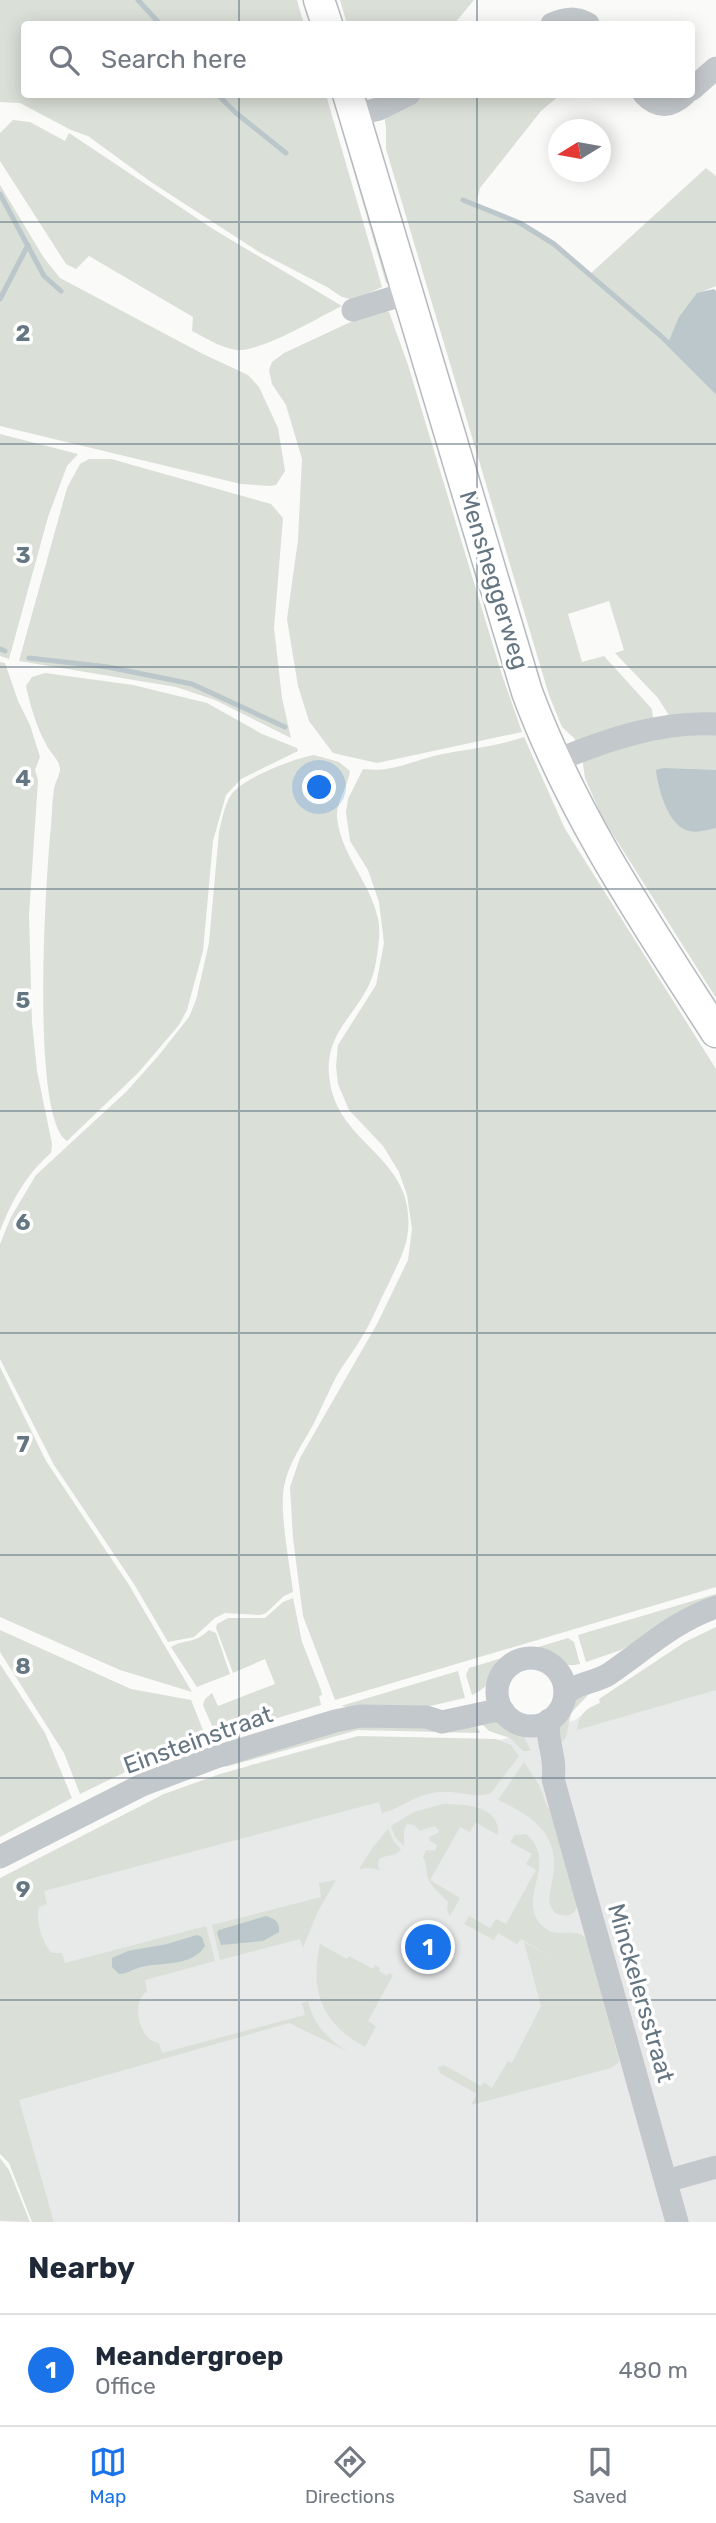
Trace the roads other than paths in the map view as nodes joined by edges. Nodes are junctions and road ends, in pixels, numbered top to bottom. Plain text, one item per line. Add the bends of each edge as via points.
1 (319, 0) edge
2 (326, 21) edge
3 (560, 21) edge
4 (580, 21) edge
5 (716, 68) edge
6 (695, 86) edge
7 (401, 98) edge
8 (649, 98) edge
9 (679, 98) edge
10 (351, 105) edge
11 (408, 293) junction
12 (353, 310) dead end
13 (716, 724) edge
14 (555, 761) junction
15 (716, 1032) edge
16 (716, 1606) edge
17 (562, 1684) junction
18 (497, 1688) junction
19 (503, 1712) junction
20 (426, 1717) junction
21 (549, 1720) junction
22 (526, 1726) junction
23 (553, 1779) junction
24 (0, 1857) edge
25 (716, 2167) edge
26 (666, 2181) junction
27 (677, 2222) edge

1 - 2 main road
3 - 4 street
5 - 6 street
7 - 10 street via 380,109
8 - 9 street via 668,105
10 - 11 main road, Mensheggerweg
11 - 12 street
11 - 14 main road, Mensheggerweg via 527,692
13 - 14 street via 670,725
14 - 15 main road, Mensheggerweg via 624,889
16 - 17 street via 677,1625 608,1674 576,1686
17 - 18 street via 547,1662 523,1659 502,1673
17 - 21 street via 560,1709
18 - 19 street
18 - 20 street, Einsteinstraat via 488,1696
19 - 20 street, Einsteinstraat via 442,1722
19 - 22 street
20 - 24 street, Einsteinstraat via 360,1716 216,1757 142,1784
21 - 22 street
21 - 23 street, Minckelersstraat via 556,1765
22 - 23 street, Minckelersstraat via 543,1768
23 - 26 street, Minckelersstraat
25 - 26 street
26 - 27 street, Minckelersstraat

